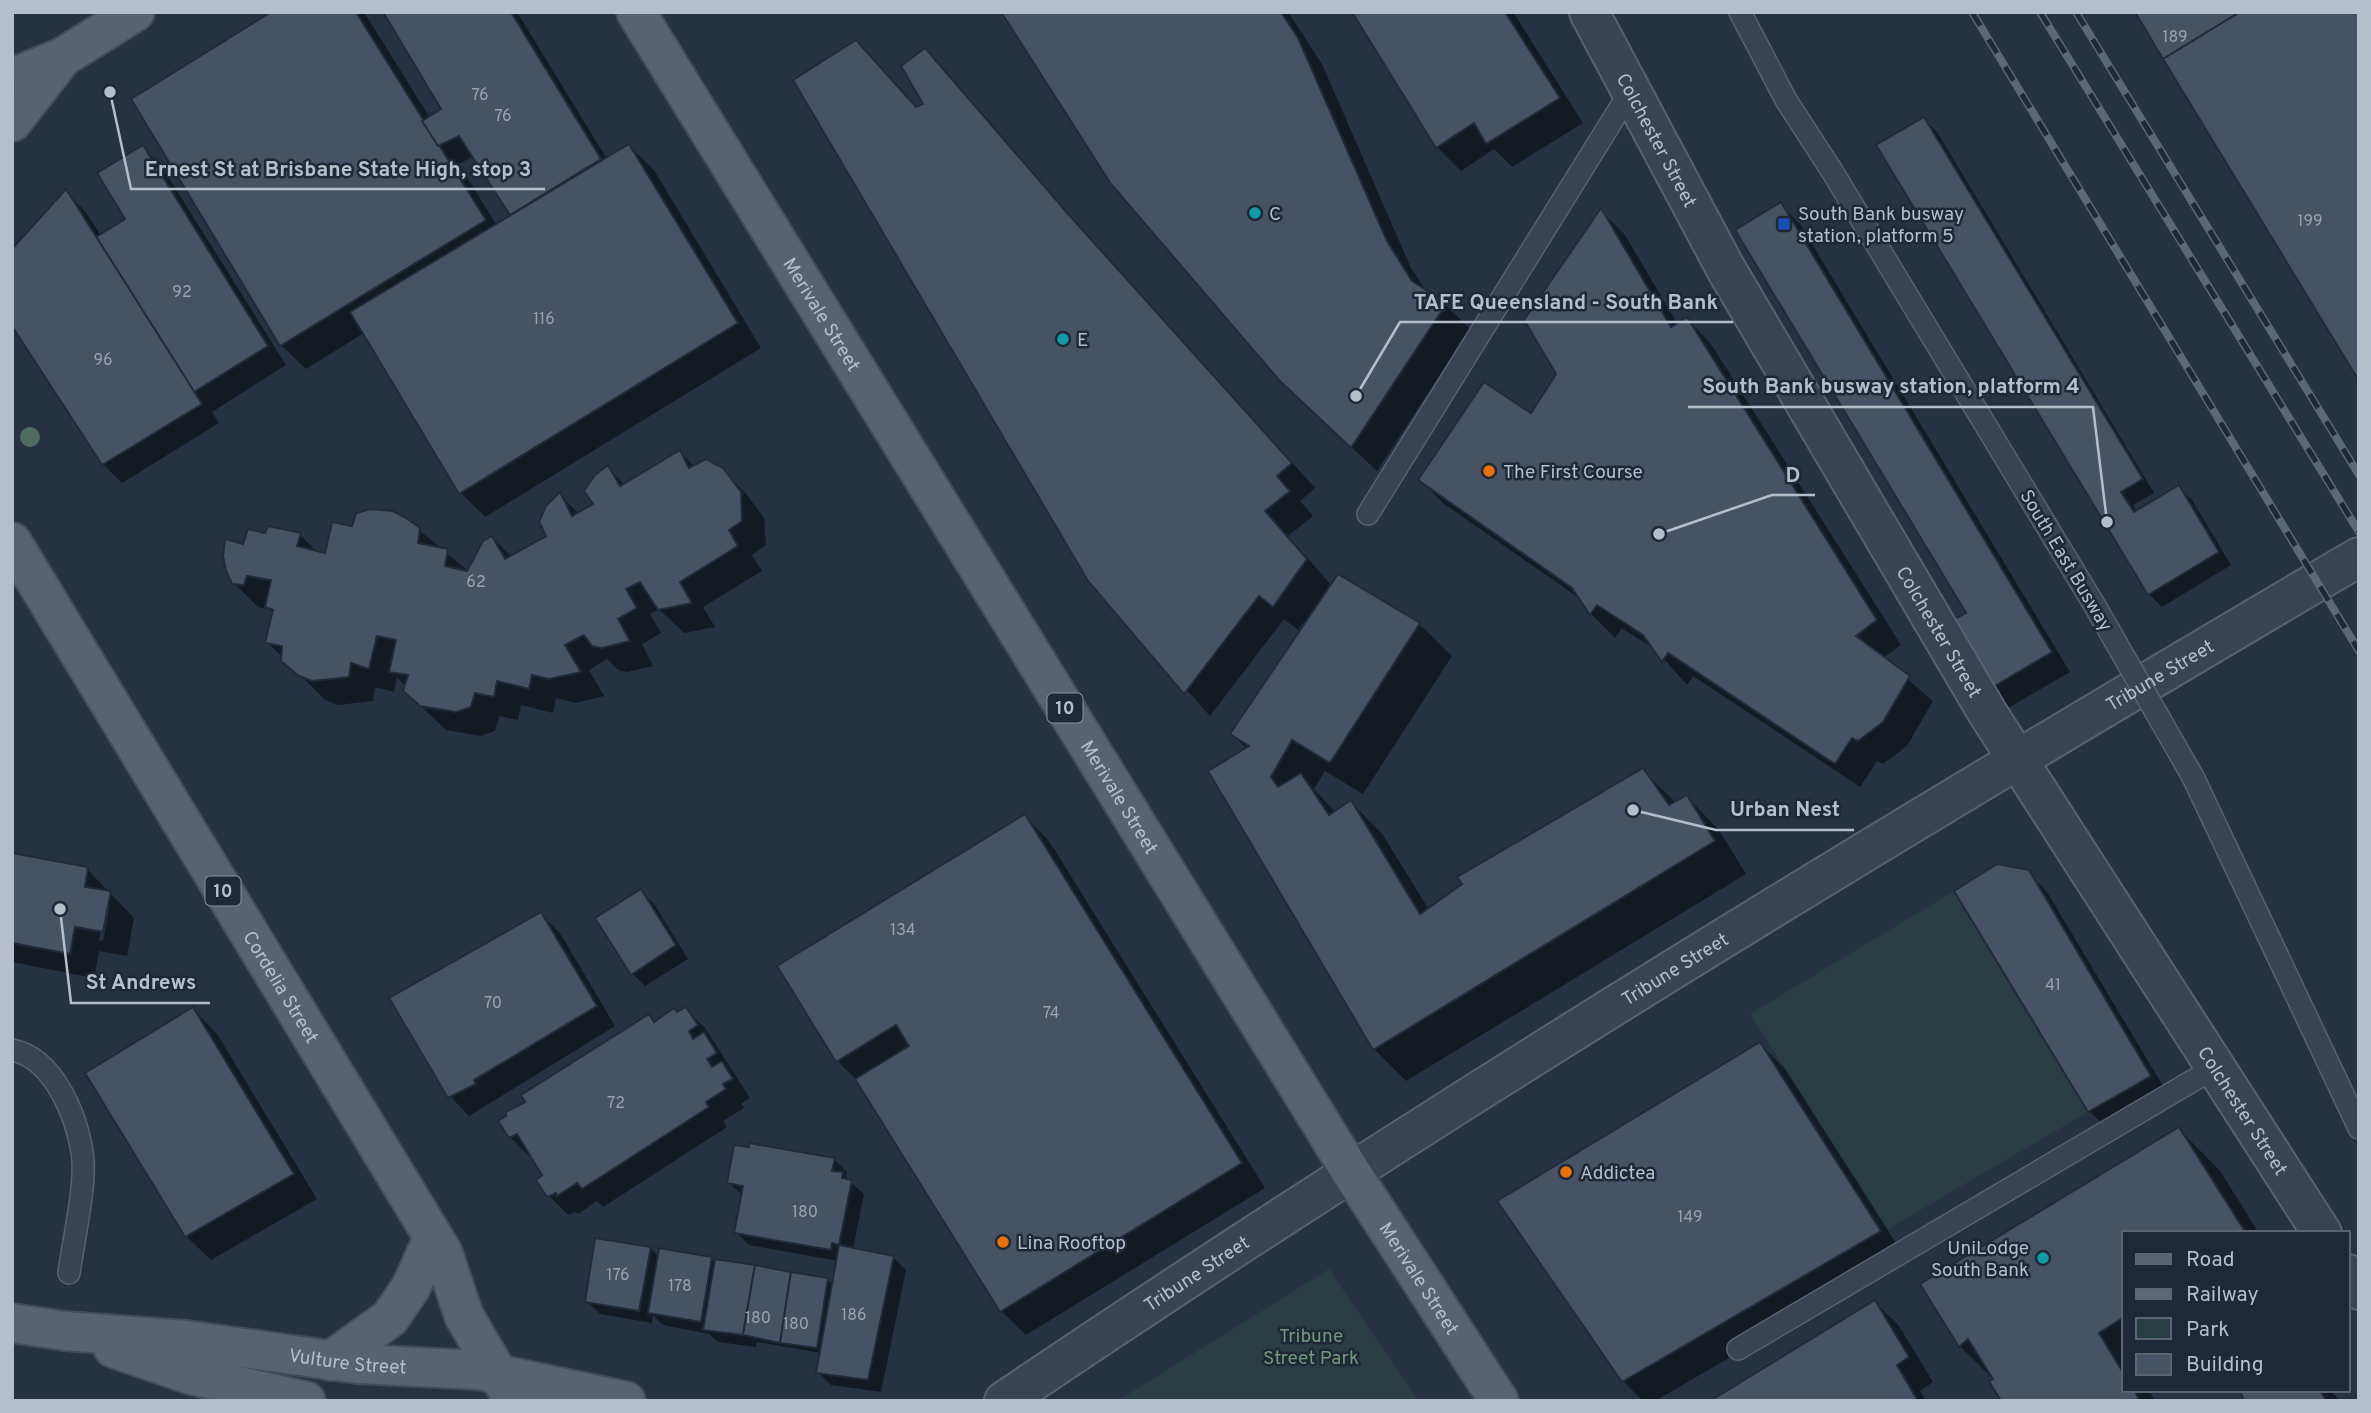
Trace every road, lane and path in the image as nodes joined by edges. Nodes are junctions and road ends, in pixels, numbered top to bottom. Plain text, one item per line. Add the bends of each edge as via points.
1 (135, 12) edge
2 (636, 12) edge
3 (1589, 12) edge
4 (1740, 12) edge
5 (63, 57) junction
6 (12, 78) edge
7 (1630, 92) junction
8 (12, 122) edge
9 (1368, 513) dead end
10 (12, 542) edge
11 (2359, 557) edge
12 (2019, 760) junction
13 (12, 1049) edge
14 (2216, 1067) junction
15 (2359, 1128) edge
16 (1351, 1172) junction
17 (2321, 1231) edge
18 (433, 1238) junction
19 (69, 1273) dead end
20 (12, 1323) edge
21 (65, 1331) junction
22 (1738, 1349) dead end
23 (330, 1361) junction
24 (505, 1386) edge
25 (306, 1401) edge
26 (626, 1401) edge
27 (1004, 1401) edge
28 (1499, 1401) edge

1 - 5 main road
2 - 16 main road, Merivale Street / 10
3 - 7 street, Colchester Street
4 - 15 lane, South East Busway, bridge via 1786,100 2095,606 2193,777
5 - 6 main road
5 - 8 main road
7 - 9 lane
7 - 12 street, Colchester Street via 1726,269
10 - 18 main road, Cordelia Street / 10
11 - 12 street, Tribune Street
12 - 14 street, Colchester Street
12 - 16 street, Tribune Street
13 - 19 lane via 49,1072 74,1118 83,1162
14 - 17 street, Colchester Street
14 - 22 lane
16 - 27 street, Tribune Street
16 - 28 main road, Merivale Street / 10
18 - 23 main road via 411,1287 390,1318
18 - 24 main road, Cordelia Street / 10 via 443,1253 464,1316
20 - 21 main road, Vulture Street
21 - 23 main road, Vulture Street via 186,1340
21 - 25 main road, Vulture Street via 191,1375
23 - 24 main road, Vulture Street
24 - 26 main road, Vulture Street

